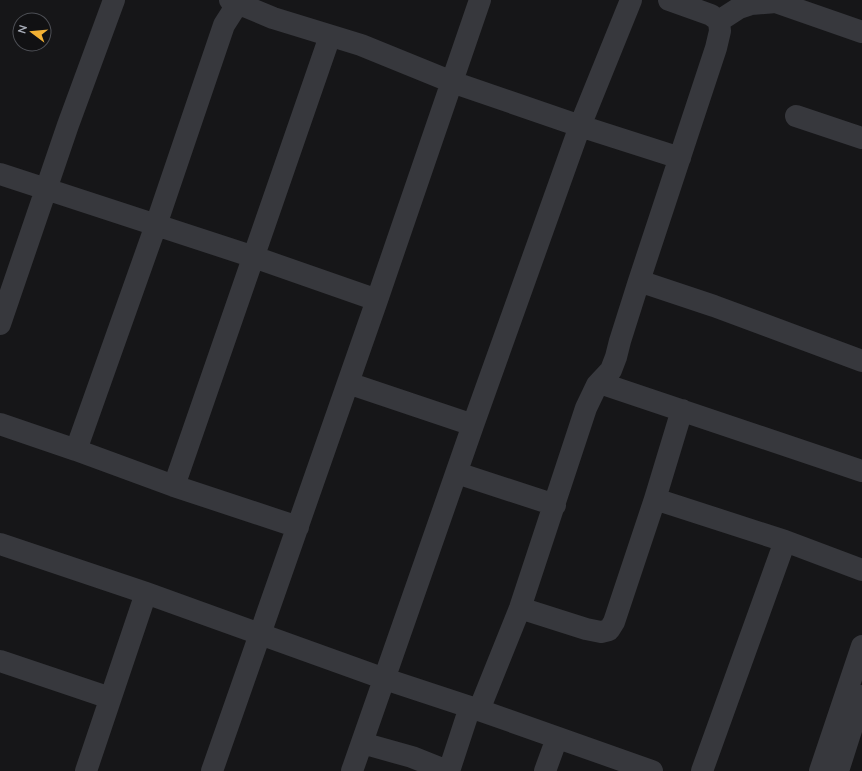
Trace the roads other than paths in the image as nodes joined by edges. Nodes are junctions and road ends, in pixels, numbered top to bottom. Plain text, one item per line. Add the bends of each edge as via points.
1 (114, 0) edge
2 (480, 0) edge
3 (631, 0) edge
4 (668, 0) edge
5 (234, 1) edge
6 (719, 21) junction
7 (862, 32) edge
8 (330, 36) junction
9 (452, 82) junction
10 (796, 116) dead end
11 (580, 126) junction
12 (862, 138) edge
13 (680, 158) junction
14 (0, 174) edge
15 (46, 190) junction
16 (156, 225) junction
17 (254, 257) junction
18 (639, 281) junction
19 (377, 300) junction
20 (0, 324) edge
21 (862, 361) edge
22 (348, 383) junction
23 (600, 383) junction
24 (682, 410) junction
25 (0, 424) edge
26 (473, 425) junction
27 (76, 450) junction
28 (862, 471) edge
29 (457, 473) junction
30 (174, 486) junction
31 (655, 498) junction
32 (555, 505) junction
33 (298, 527) junction
34 (785, 541) junction
35 (0, 544) edge
36 (862, 570) edge
37 (146, 594) junction
38 (520, 608) junction
39 (260, 634) junction
40 (862, 646) edge
41 (0, 661) edge
42 (385, 679) junction
43 (862, 696) edge
44 (110, 698) junction
45 (474, 709) junction
46 (557, 738) junction
47 (362, 743) junction
48 (837, 770) edge
49 (86, 771) edge
50 (212, 771) edge
51 (352, 771) edge
52 (448, 771) edge
53 (545, 771) edge
54 (652, 771) edge
55 (702, 771) edge

1 - 15 street
2 - 9 street
3 - 11 street
4 - 6 street via 712,15
5 - 8 street via 273,18
5 - 16 street
6 - 7 street via 738,8 776,2
6 - 13 street via 720,31 716,48
8 - 9 street via 361,45
8 - 17 street
9 - 11 street
9 - 19 street
10 - 12 street
11 - 13 street
11 - 26 street
13 - 18 street
14 - 15 street
15 - 16 street
15 - 20 street
16 - 17 street
16 - 27 street
17 - 19 street
17 - 30 street
18 - 21 street
18 - 23 street via 612,370
19 - 22 street
22 - 26 street
22 - 33 street
23 - 24 street
23 - 32 street via 586,408
24 - 28 street
24 - 31 street
25 - 27 street
26 - 29 street
27 - 30 street
29 - 32 street
29 - 42 street
30 - 33 street
31 - 34 street
31 - 38 street via 614,622 609,630 601,632 586,629
32 - 38 street
33 - 39 street
34 - 36 street
34 - 55 street
35 - 37 street
37 - 39 street
37 - 44 street
38 - 45 street
39 - 42 street
39 - 50 street
40 - 48 street
41 - 44 street
42 - 45 street
42 - 47 street
43 - 48 street
44 - 49 street
45 - 46 street
45 - 52 street
46 - 53 street
46 - 54 street
47 - 51 street
47 - 52 street via 412,757

